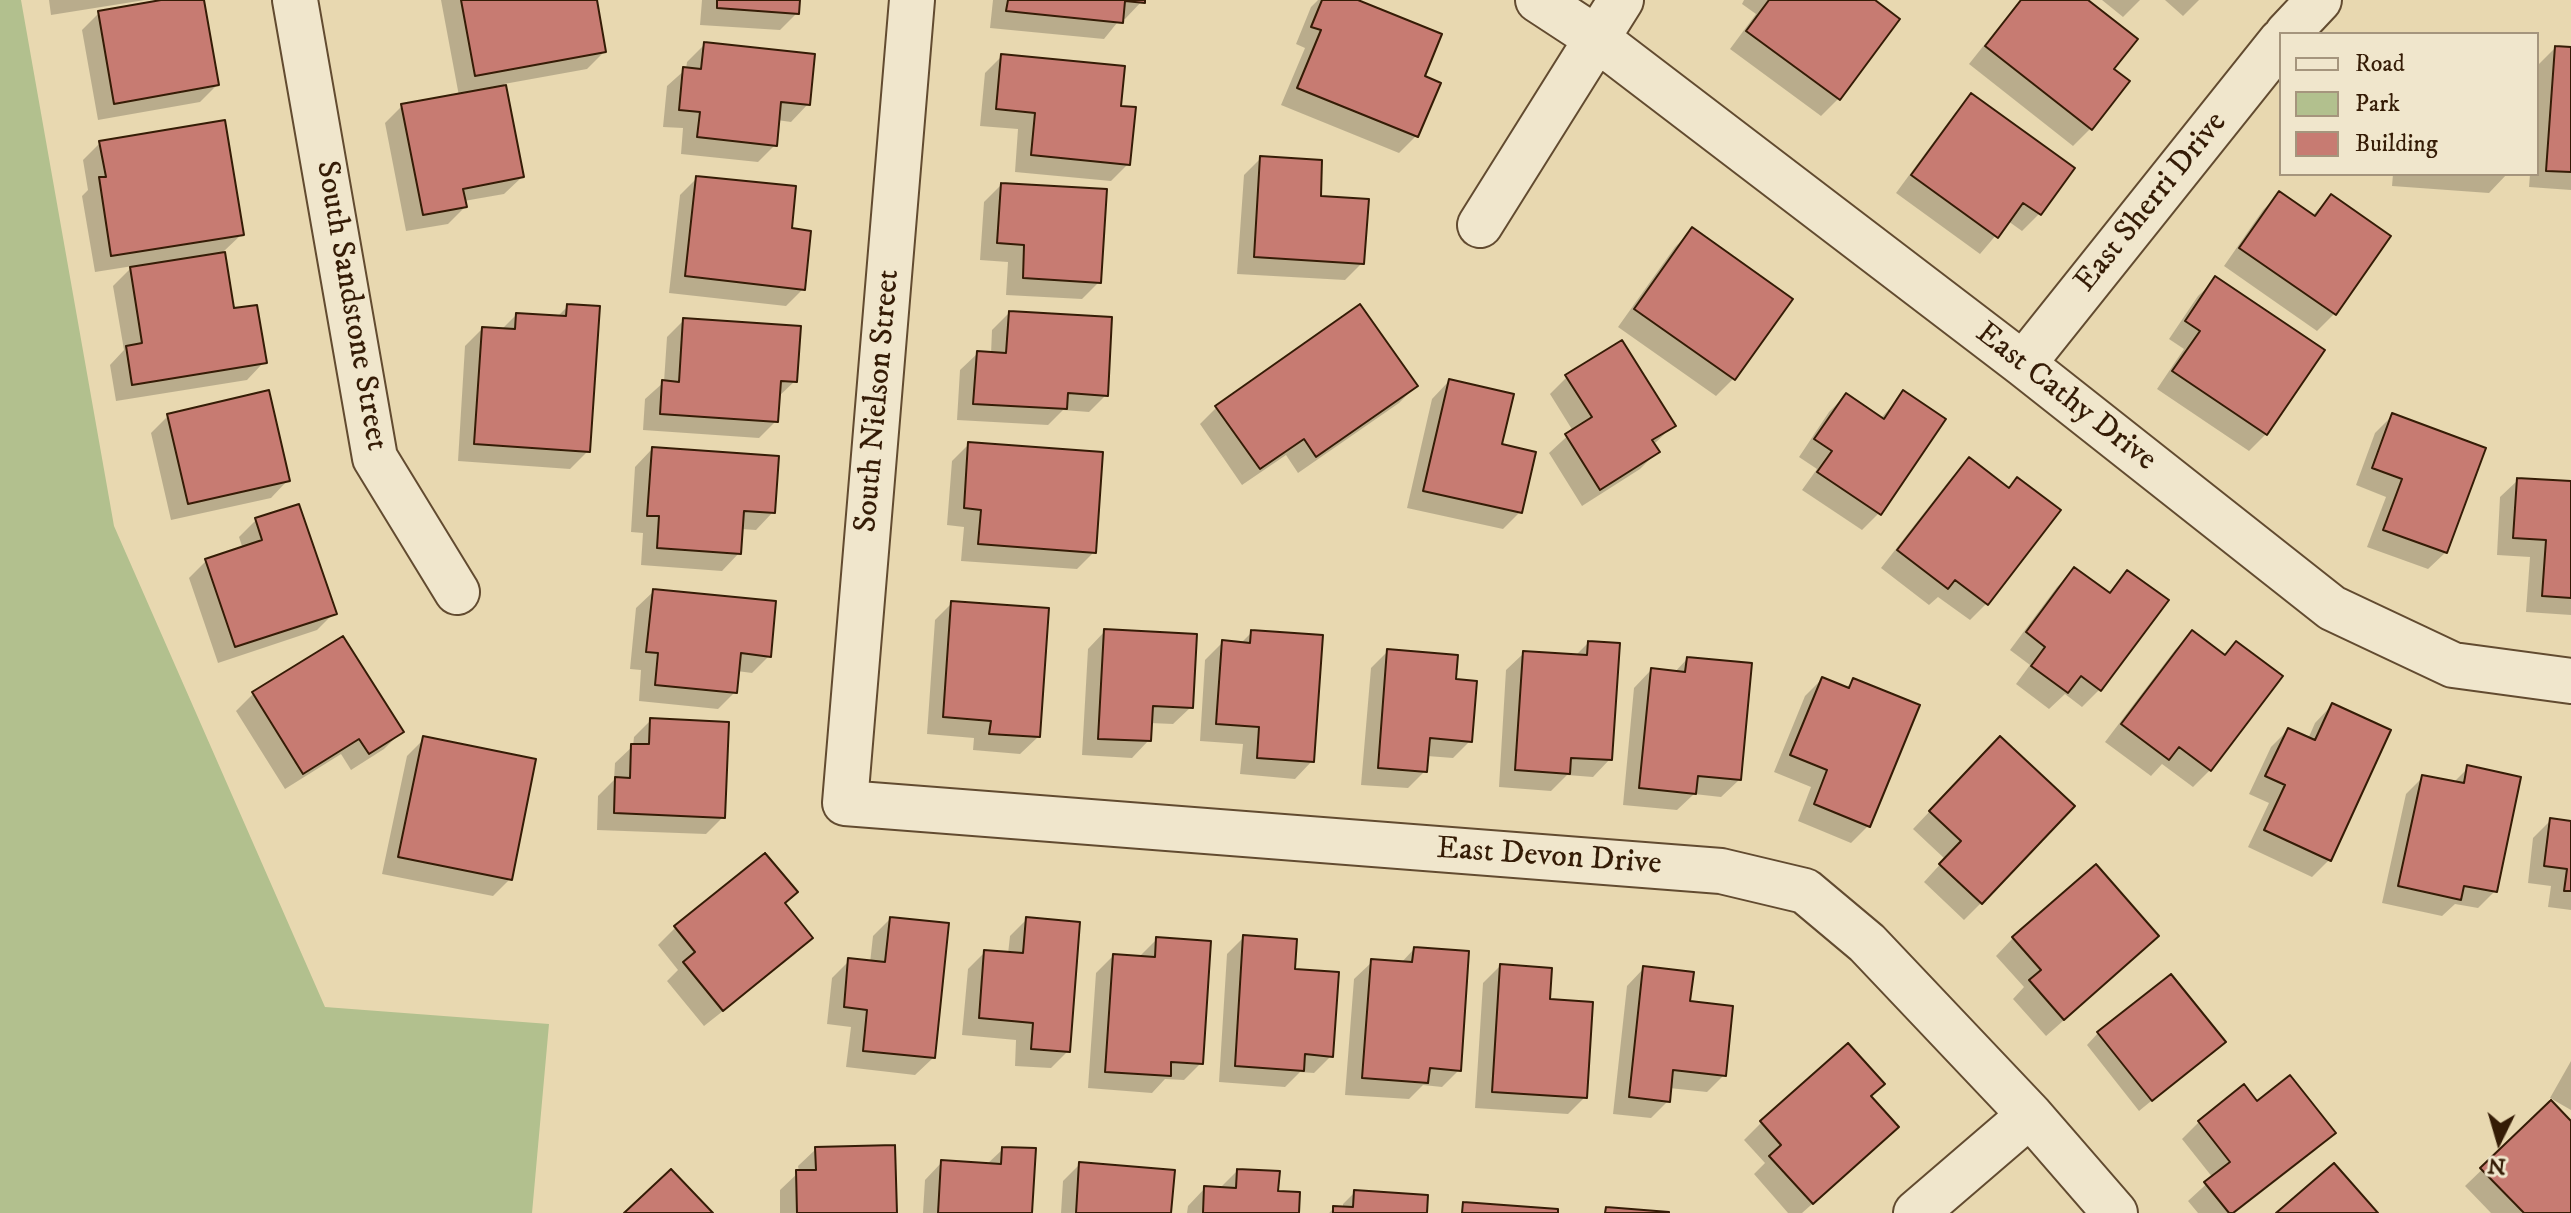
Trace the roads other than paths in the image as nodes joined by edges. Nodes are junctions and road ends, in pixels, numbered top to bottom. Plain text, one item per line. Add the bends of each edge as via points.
1 (295, 0) edge
2 (912, 0) edge
3 (1538, 0) edge
4 (1621, 0) edge
5 (2319, 0) edge
6 (2289, 32) edge
7 (1596, 38) junction
8 (2279, 44) edge
9 (1480, 225) dead end
10 (2023, 364) junction
11 (457, 592) dead end
12 (2571, 681) edge
13 (845, 803) joint
14 (2030, 1115) junction
15 (1916, 1213) edge
16 (2115, 1213) edge

1 - 11 street, South Sandstone Street via 375,458
2 - 13 street, South Nielson Street
3 - 7 street, East Cathy Drive
4 - 7 street
5 - 6 street
7 - 9 street
7 - 10 street, East Cathy Drive
8 - 10 street, East Sherri Drive
10 - 12 street, East Cathy Drive via 2332,608 2453,665
13 - 14 street, East Devon Drive via 1721,871 1805,891 1867,943
14 - 15 street
14 - 16 street, East Devon Drive

